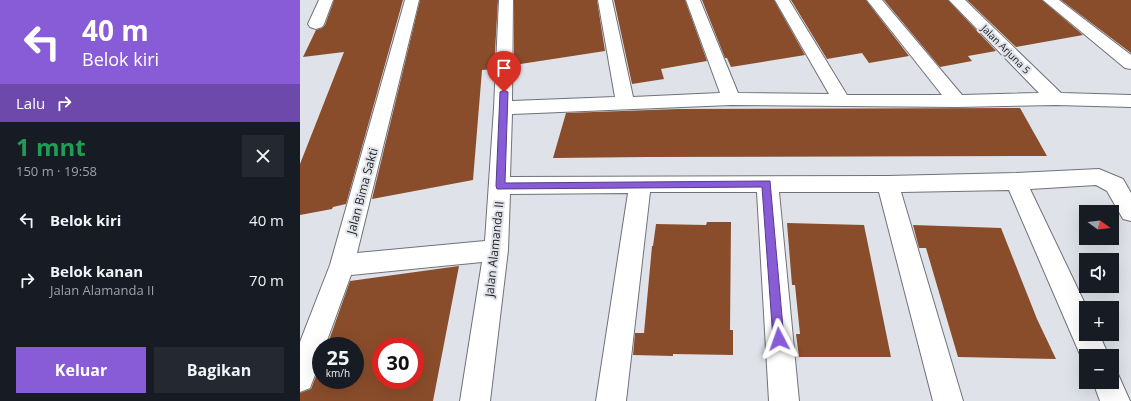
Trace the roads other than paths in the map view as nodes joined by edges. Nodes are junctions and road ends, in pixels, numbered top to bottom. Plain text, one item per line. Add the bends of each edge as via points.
1 (326, 0) edge
2 (412, 0) edge
3 (506, 0) edge
4 (605, 0) edge
5 (693, 0) edge
6 (782, 0) edge
7 (874, 0) edge
8 (956, 0) edge
9 (1050, 0) edge
10 (316, 24) dead end
11 (1131, 64) edge
12 (731, 99) junction
13 (1056, 99) junction
14 (842, 101) junction
15 (957, 101) junction
16 (1131, 101) edge
17 (625, 103) junction
18 (503, 108) junction
19 (1016, 181) junction
20 (640, 184) junction
21 (767, 184) junction
22 (888, 184) junction
23 (500, 186) junction
24 (1131, 212) edge
25 (496, 250) junction
26 (342, 265) junction
27 (1092, 349) edge
28 (300, 378) edge
29 (1110, 389) edge
30 (475, 401) edge
31 (611, 401) edge
32 (784, 401) edge
33 (948, 401) edge
34 (1115, 401) edge

1 - 10 street
2 - 26 street, Jalan Bima Sakti
3 - 18 street, Jalan Alamanda II
4 - 17 street
5 - 12 street
6 - 14 street
7 - 15 street
8 - 13 street, Jalan Arjuna 5
9 - 11 street
12 - 14 street
12 - 17 street
13 - 15 street
13 - 16 street
14 - 15 street
17 - 18 street
18 - 23 street, Jalan Alamanda II
19 - 22 street
19 - 24 street via 1099,177 1115,184
19 - 27 street
20 - 21 street
20 - 23 street
20 - 31 street
21 - 22 street
21 - 32 street
22 - 33 street
23 - 25 street, Jalan Alamanda II
25 - 26 street
25 - 30 street, Jalan Alamanda II
26 - 28 street, Jalan Bima Sakti
29 - 34 street

